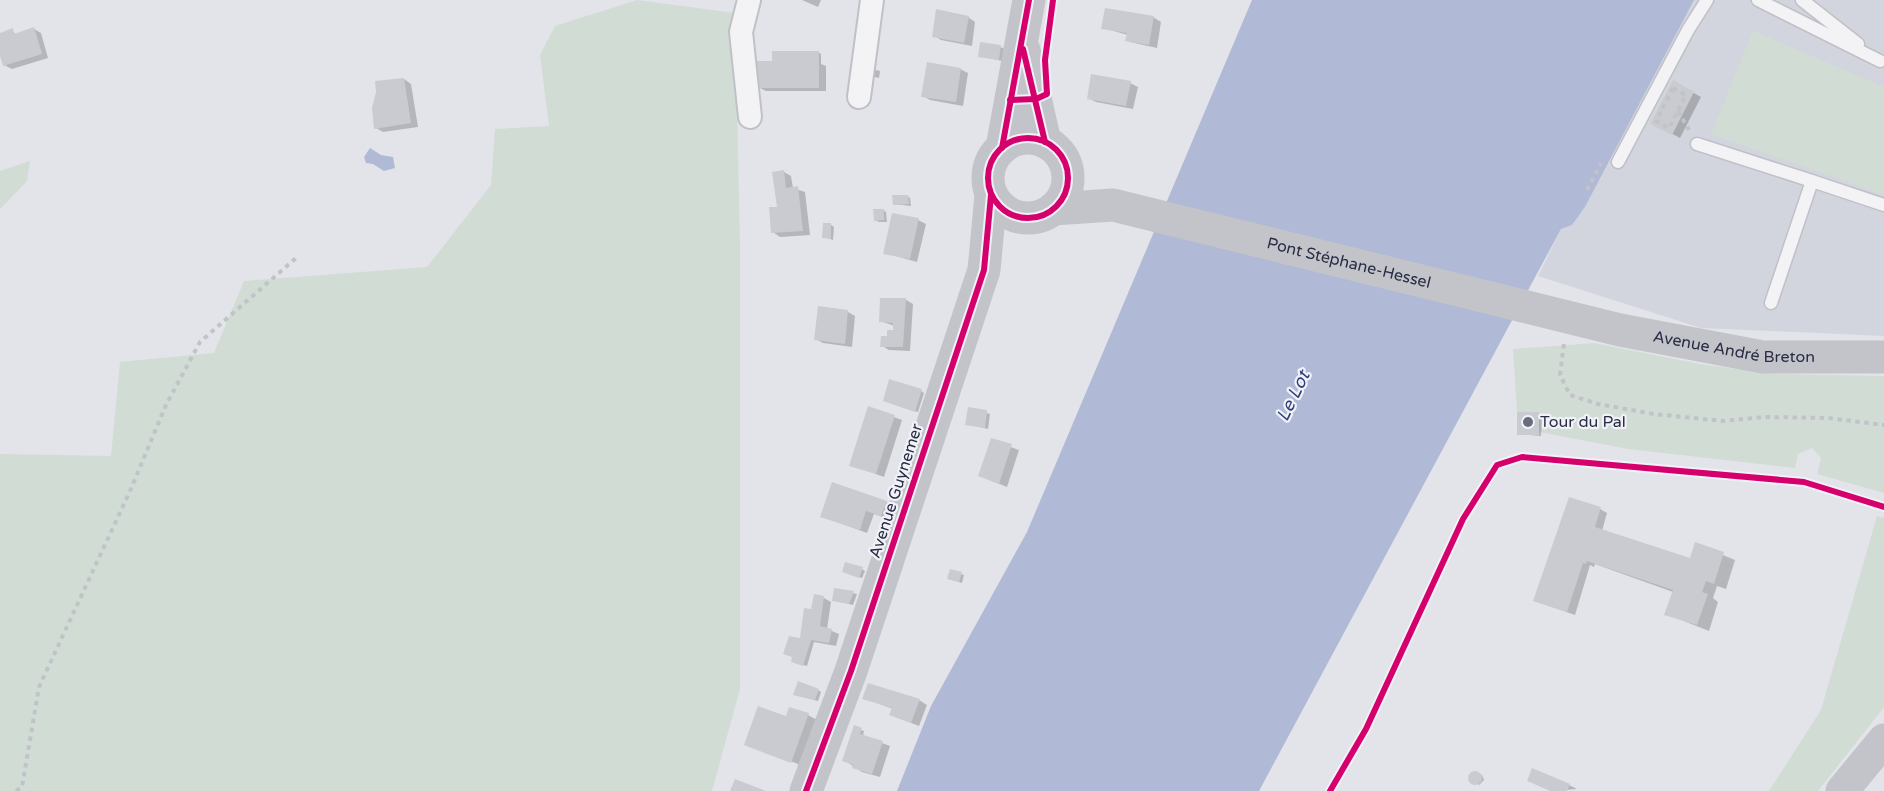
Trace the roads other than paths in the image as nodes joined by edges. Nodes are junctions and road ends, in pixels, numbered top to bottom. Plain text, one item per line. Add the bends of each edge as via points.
1 (749, 0) edge
2 (872, 0) edge
3 (1029, 0) edge
4 (1707, 0) edge
5 (1758, 0) edge
6 (1802, 0) edge
7 (1023, 46) junction
8 (1882, 63) edge
9 (859, 97) dead end
10 (750, 117) dead end
11 (1045, 142) junction
12 (1697, 144) road end
13 (1002, 147) junction
14 (1618, 162) dead end
15 (1812, 181) junction
16 (991, 195) junction
17 (1073, 200) junction
18 (1884, 205) edge
19 (984, 270) junction
20 (1771, 303) dead end
21 (1580, 330) joint
22 (1884, 357) edge
23 (1884, 740) edge
24 (806, 791) edge
25 (1842, 791) edge

1 - 10 street via 741,32
2 - 9 street
3 - 7 street
4 - 14 lane
5 - 8 lane
6 - 8 lane
7 - 11 street
7 - 13 street
11 - 13 street via 1023,139
11 - 17 street via 1063,160
12 - 15 lane
13 - 16 street via 990,164
15 - 18 lane
15 - 20 lane
16 - 17 street via 1009,213 1021,218
16 - 19 street, Avenue Guynemer
17 - 19 street, Avenue Guynemer
17 - 21 street, Pont Stéphane-Hessel
19 - 24 street, Avenue Guynemer
21 - 22 street, Avenue André Breton via 1763,357
23 - 25 street

